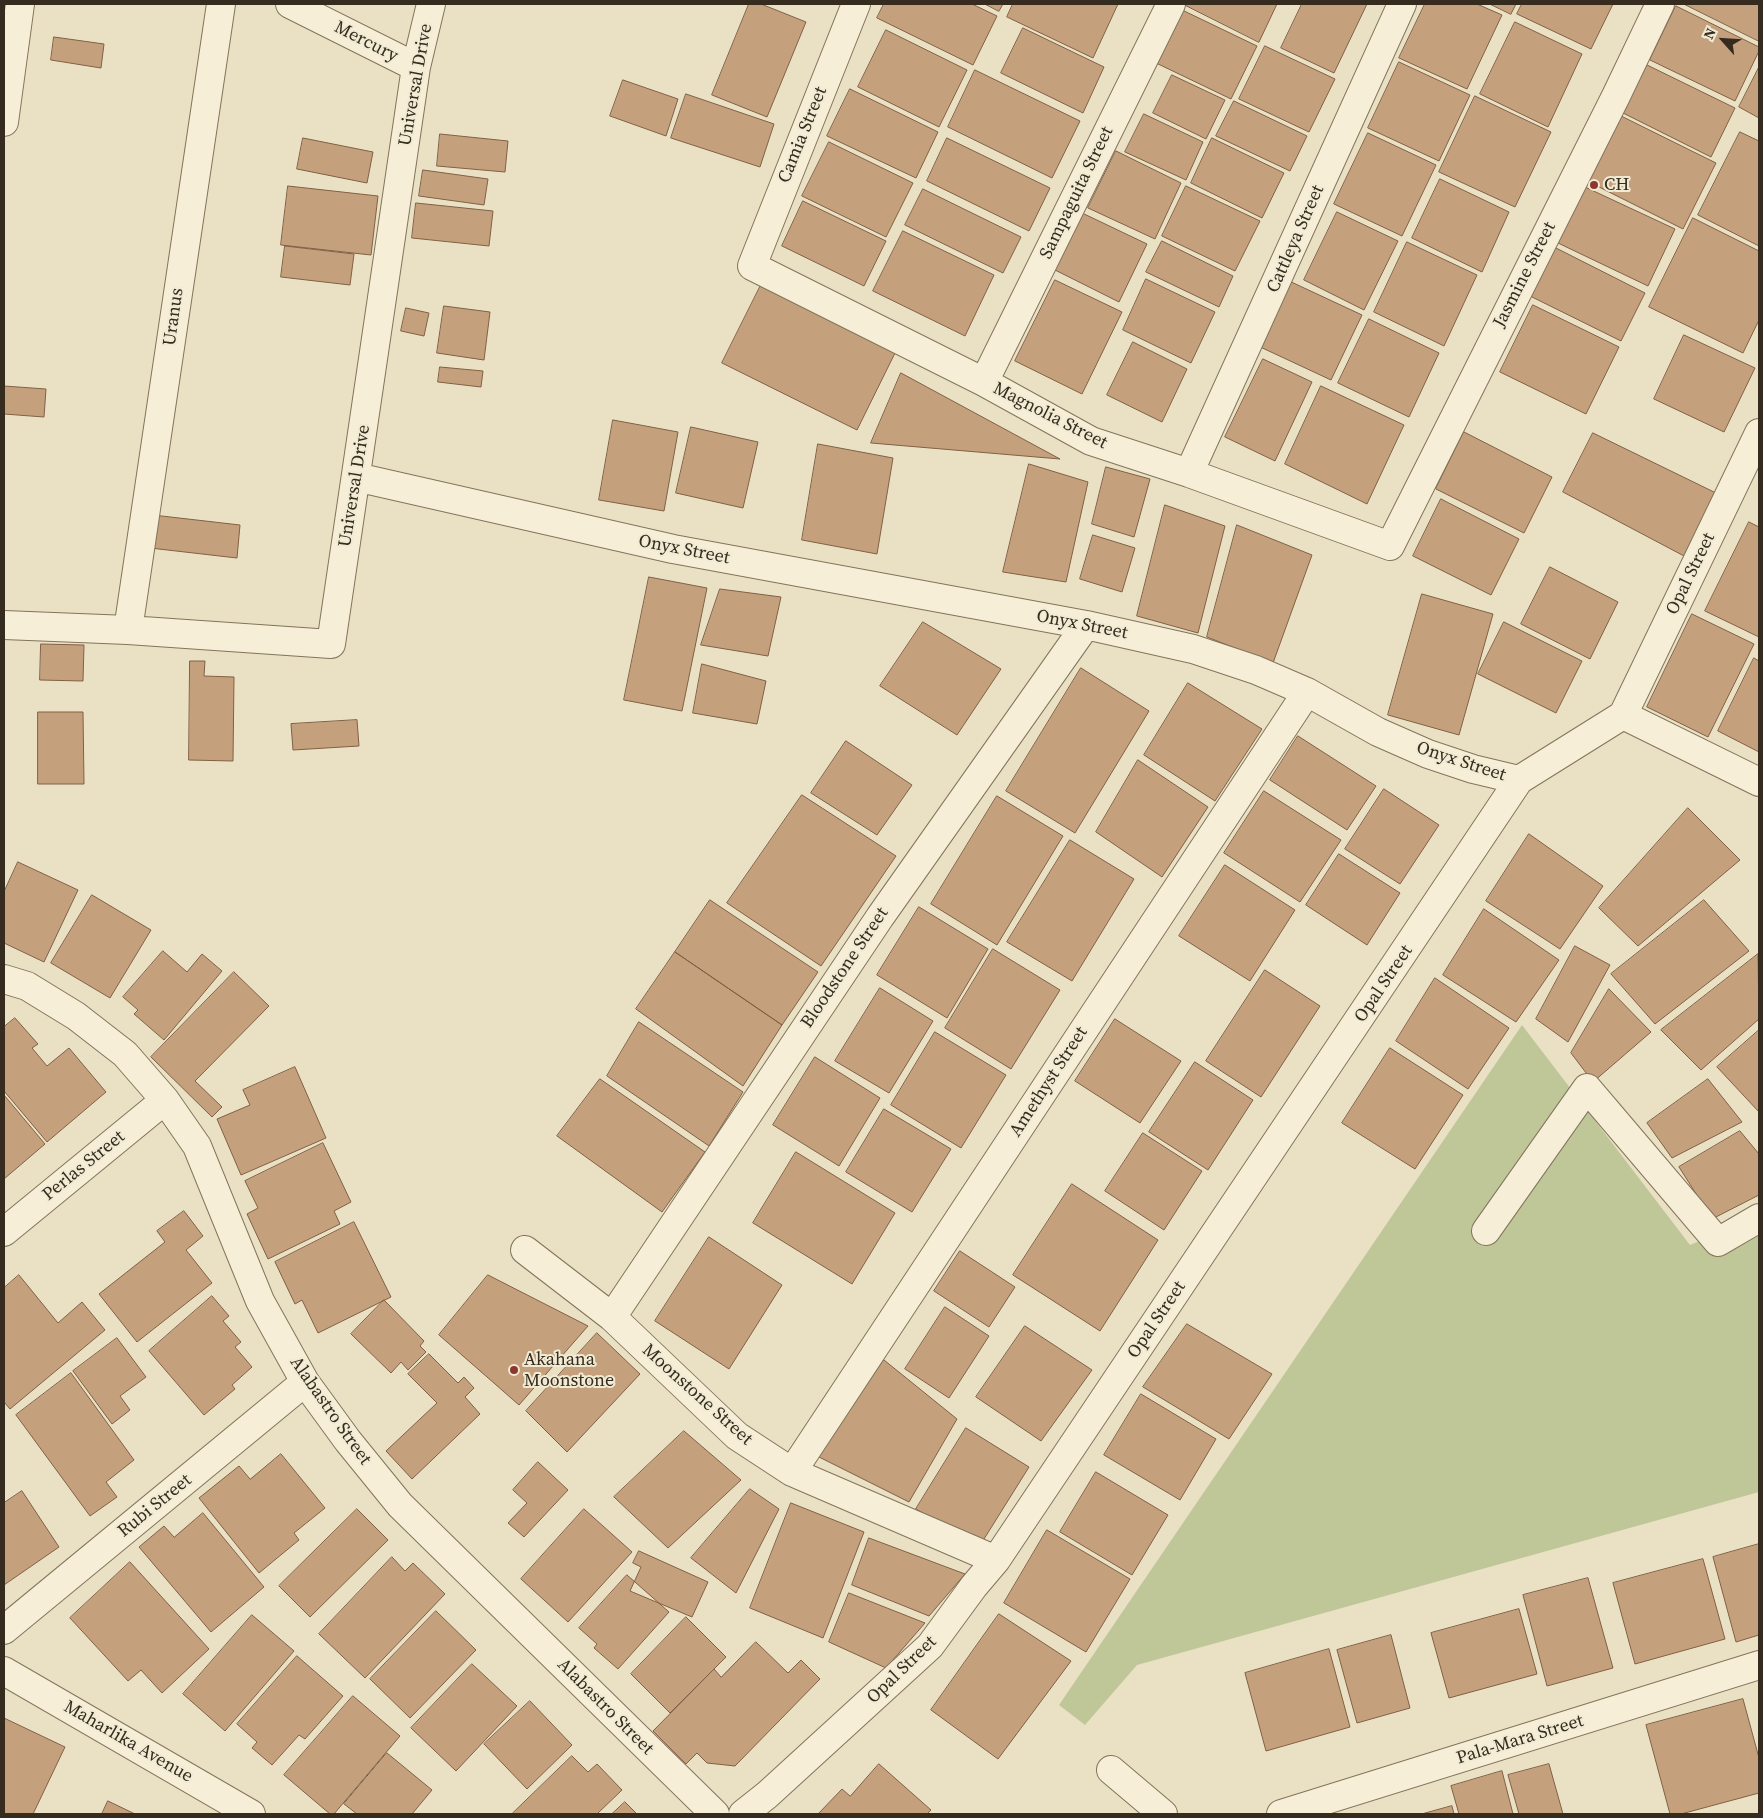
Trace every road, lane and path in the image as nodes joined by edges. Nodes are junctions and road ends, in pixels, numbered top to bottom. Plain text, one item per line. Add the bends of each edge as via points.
1 (20, 4) edge
2 (221, 4) edge
3 (290, 4) edge
4 (430, 4) edge
5 (856, 4) edge
6 (1171, 4) edge
7 (1402, 4) edge
8 (1660, 4) edge
9 (416, 67) junction
10 (4, 122) edge
11 (752, 266) joint
12 (984, 382) junction
13 (1759, 433) edge
14 (1189, 473) junction
15 (356, 477) junction
16 (1750, 477) edge
17 (1390, 546) joint
18 (4, 625) edge
19 (1086, 625) junction
20 (128, 630) junction
21 (1308, 692) junction
22 (1622, 715) junction
23 (1519, 780) junction
24 (1759, 782) edge
25 (4, 979) edge
26 (165, 1100) junction
27 (1759, 1218) edge
28 (1486, 1231) dead end
29 (4, 1232) edge
30 (525, 1250) dead end
31 (612, 1317) junction
32 (306, 1382) junction
33 (792, 1472) junction
34 (996, 1560) junction
35 (4, 1630) edge
36 (1759, 1665) edge
37 (4, 1671) edge
38 (1111, 1770) dead end
39 (251, 1814) edge
40 (715, 1814) edge
41 (744, 1814) edge
42 (1163, 1814) edge
43 (1281, 1814) edge

1 - 10 street
2 - 20 street, Uranus
3 - 9 street, Mercury
4 - 9 street, Universal Drive
5 - 11 street, Camia Street
6 - 12 street, Sampaguita Street
7 - 14 street, Cattleya Street
8 - 17 street, Jasmine Street
9 - 15 street, Universal Drive
11 - 12 street, Magnolia Street
12 - 14 street, Magnolia Street via 1091,441
13 - 16 street, Opal Street
14 - 17 street, Magnolia Street
15 - 19 street, Onyx Street via 673,549
15 - 20 street, Universal Drive via 331,644
16 - 22 street, Opal Street
18 - 20 street, Universal Drive
19 - 21 street, Onyx Street via 1193,649
19 - 31 street, Bloodstone Street via 880,916
21 - 23 street, Onyx Street via 1378,732 1428,754 1473,770
21 - 33 street, Amethyst Street
22 - 23 street, Onyx Street
22 - 24 street
23 - 34 street, Opal Street
25 - 26 street, Alabastro Street via 27,986 76,1016 125,1054
26 - 29 street, Perlas Street
26 - 32 street, Alabastro Street via 197,1146 260,1301
27 - 28 street via 1718,1242 1587,1088
30 - 31 street, Moonstone Street
31 - 33 street, Moonstone Street via 737,1436
32 - 35 street, Rubi Street
32 - 40 street, Alabastro Street via 400,1505
33 - 34 street, Moonstone Street
34 - 41 street, Opal Street via 930,1646
36 - 43 street, Pala-Mara Street
37 - 39 street, Maharlika Avenue
38 - 42 street

